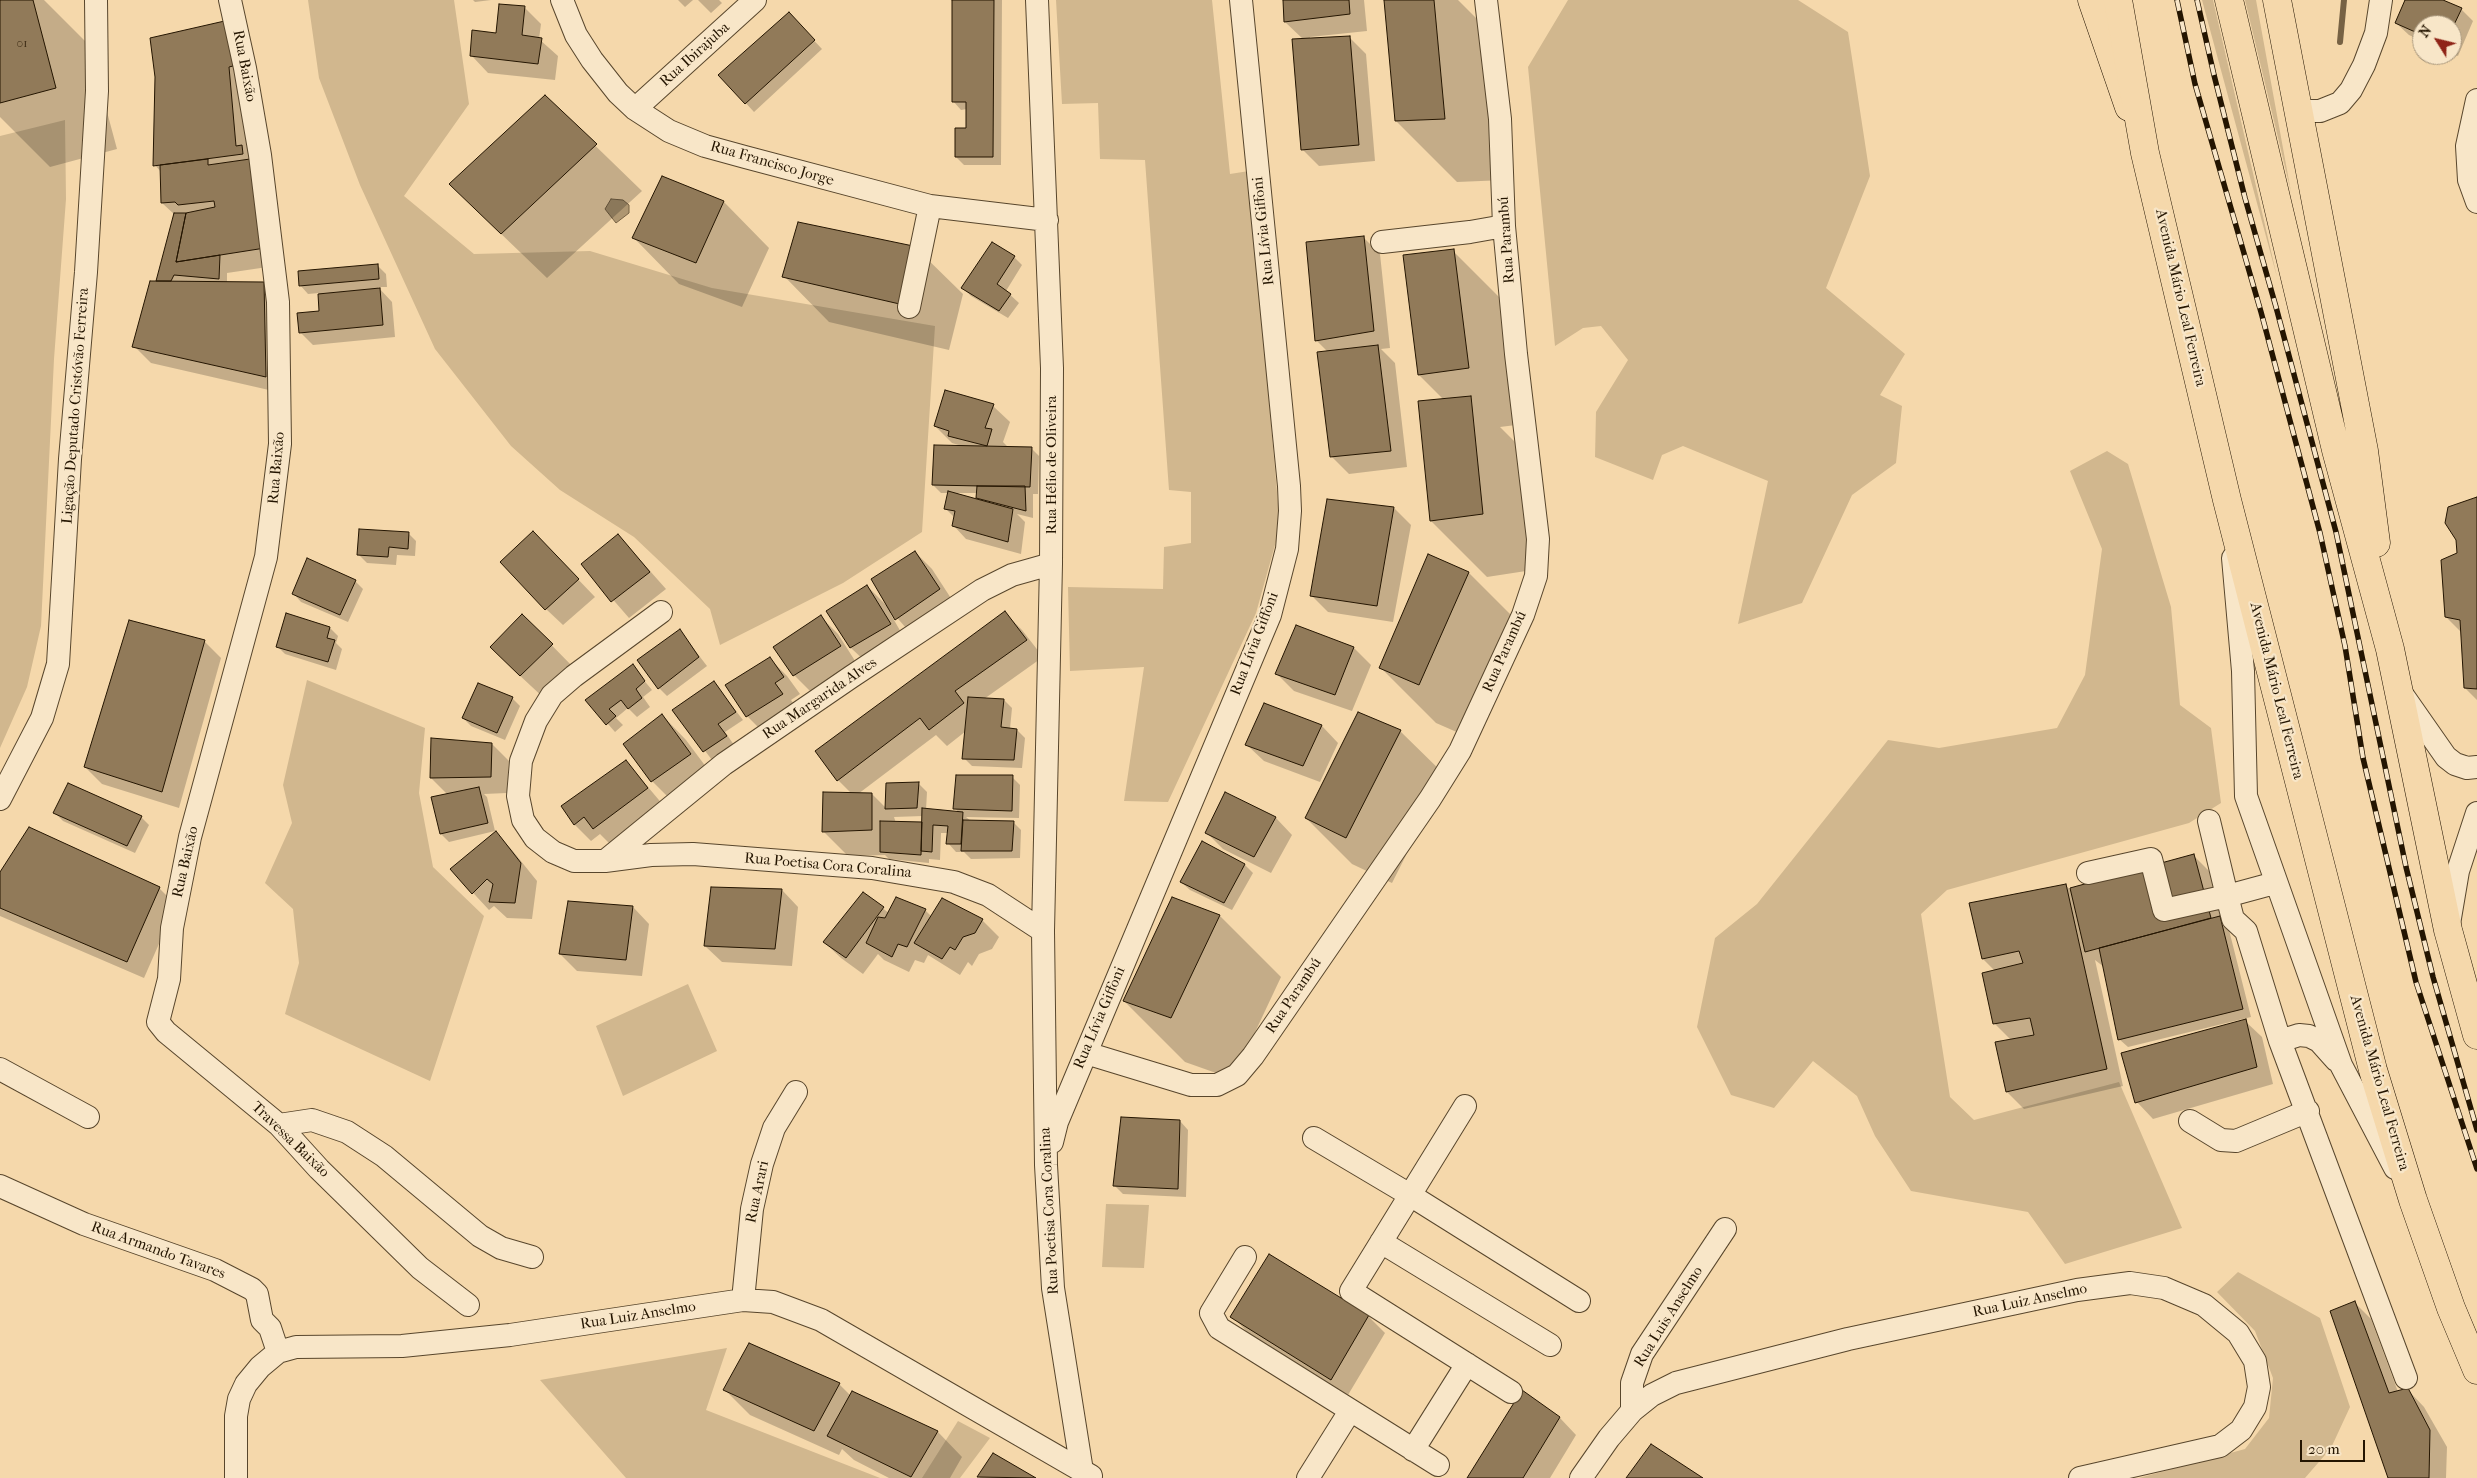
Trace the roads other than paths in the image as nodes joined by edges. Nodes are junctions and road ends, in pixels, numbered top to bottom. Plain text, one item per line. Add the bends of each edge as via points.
1 (96, 0) edge
2 (230, 0) edge
3 (562, 0) edge
4 (755, 0) edge
5 (1037, 0) edge
6 (1241, 0) edge
7 (1486, 0) edge
8 (2092, 0) edge
9 (2118, 0) edge
10 (2229, 0) edge
11 (2381, 0) edge
12 (2276, 5) edge
13 (2477, 100) edge
14 (636, 109) junction
15 (2298, 111) junction
16 (2145, 153) junction
17 (2477, 202) edge
18 (930, 206) junction
19 (1047, 220) junction
20 (1504, 226) junction
21 (1382, 242) dead end
22 (909, 307) dead end
23 (2227, 500) junction
24 (1051, 564) junction
25 (661, 612) dead end
26 (2390, 649) junction
27 (2398, 688) junction
28 (2477, 766) edge
29 (0, 799) edge
30 (2477, 813) edge
31 (2209, 821) dead end
32 (605, 861) junction
33 (2088, 874) dead end
34 (2275, 883) junction
35 (2226, 896) junction
36 (172, 928) joint
37 (2448, 930) junction
38 (1043, 931) junction
39 (2477, 1034) edge
40 (2280, 1041) junction
41 (1086, 1053) junction
42 (2341, 1065) junction
43 (0, 1069) edge
44 (796, 1092) dead end
45 (1465, 1106) dead end
46 (2308, 1111) junction
47 (88, 1117) dead end
48 (2190, 1121) dead end
49 (279, 1125) junction
50 (1314, 1138) dead end
51 (1046, 1165) junction
52 (0, 1186) edge
53 (1410, 1195) junction
54 (2413, 1200) junction
55 (1725, 1229) dead end
56 (1382, 1242) junction
57 (1244, 1257) dead end
58 (532, 1258) dead end
59 (743, 1300) junction
60 (1579, 1301) dead end
61 (468, 1305) dead end
62 (1550, 1345) dead end
63 (278, 1352) junction
64 (1466, 1364) junction
65 (2477, 1370) edge
66 (2406, 1378) dead end
67 (1511, 1392) dead end
68 (1350, 1410) junction
69 (1632, 1411) junction
70 (1413, 1450) junction
71 (1438, 1465) dead end
72 (1088, 1474) edge
73 (236, 1478) edge
74 (1308, 1478) edge
75 (1581, 1478) edge
76 (2080, 1478) edge

1 - 29 street, Ligação Deputado Cristóvão Ferreira via 97,91 58,664 42,718
2 - 36 street, Rua Baixão via 246,68 260,155 278,302 280,444 266,557 190,837
3 - 14 street, Rua Francisco Jorge via 576,35 592,60 618,93
4 - 14 street, Rua Ibirajuba
5 - 19 street, Rua Hélio de Oliveira
6 - 41 street, Rua Lívia Giffoni via 1289,486 1287,550 1270,614
7 - 20 street, Rua Parambú via 1500,119
8 - 16 main road
9 - 16 main road, Avenida Mário Leal Ferreira
10 - 26 main road via 2336,450
11 - 15 street via 2376,33 2364,66 2350,90 2340,103 2320,111
12 - 15 main road
13 - 17 street via 2467,146 2469,180
14 - 18 street, Rua Francisco Jorge via 669,131 705,146
15 - 26 main road via 2364,451
16 - 23 main road, Avenida Mário Leal Ferreira
18 - 19 street, Rua Francisco Jorge
18 - 22 street
19 - 24 street, Rua Hélio de Oliveira via 1052,368
20 - 21 street
20 - 41 street, Rua Parambú via 1538,539 1536,576 1523,616 1460,751 1430,799 1237,1075 1217,1085 1191,1085
23 - 34 street via 2243,671 2246,796
23 - 54 main road, Avenida Mário Leal Ferreira via 2373,1070
24 - 32 street, Rua Margarida Alves via 1012,575 982,590 724,764
24 - 38 street, Rua Hélio de Oliveira
25 - 32 street, Rua Poetisa Cora Coralina via 552,695 536,721 521,761 518,796 523,820 535,838 553,852 574,861
26 - 27 main road
27 - 28 street via 2446,757 2468,768
27 - 37 main road
30 - 37 street via 2458,871
31 - 35 street
32 - 38 street, Rua Poetisa Cora Coralina via 693,854 872,868 925,876 954,882 988,895
33 - 35 street via 2151,858 2164,910
34 - 35 street
34 - 42 street
35 - 40 street via 2233,919 2246,931
36 - 49 street, Travessa Baixão via 169,979 158,1022
37 - 39 main road
38 - 51 street, Rua Poetisa Cora Coralina
40 - 42 street via 2299,1035 2309,1036 2319,1041
40 - 46 street
41 - 51 street, Rua Lívia Giffoni via 1057,1122
42 - 54 street
43 - 47 street
44 - 59 street, Rua Arari via 774,1128 762,1164 752,1209
45 - 53 street
46 - 48 street via 2236,1141 2221,1140
46 - 66 street via 2354,1244
49 - 58 street via 312,1120 347,1132 384,1156 480,1236 501,1248
49 - 61 street, Travessa Baixão via 394,1244
50 - 53 street
51 - 72 street, Rua Poetisa Cora Coralina via 1053,1288
52 - 63 street, Rua Armando Tavares via 84,1224 215,1270 252,1288 257,1294 262,1320 270,1328
53 - 56 street
53 - 60 street
54 - 65 main road, Avenida Mário Leal Ferreira
55 - 69 street, Rua Luis Anselmo via 1642,1354 1632,1382
56 - 62 street
56 - 64 street via 1351,1291
57 - 68 street via 1211,1313 1219,1328
59 - 63 street, Rua Luiz Anselmo via 510,1335 402,1346 296,1347
59 - 72 street, Rua Luiz Anselmo via 773,1302 821,1320
63 - 73 street, Rua Luiz Anselmo via 246,1384 240,1399 236,1416
64 - 67 street
64 - 70 street
68 - 70 street
68 - 74 street
69 - 75 street, Rua Luiz Anselmo
69 - 76 street, Rua Luiz Anselmo via 1676,1383 1848,1340 2077,1290 2121,1284 2164,1288 2188,1298 2204,1305 2238,1333 2255,1361 2259,1387 2255,1407 2240,1430 2220,1446
70 - 71 street

